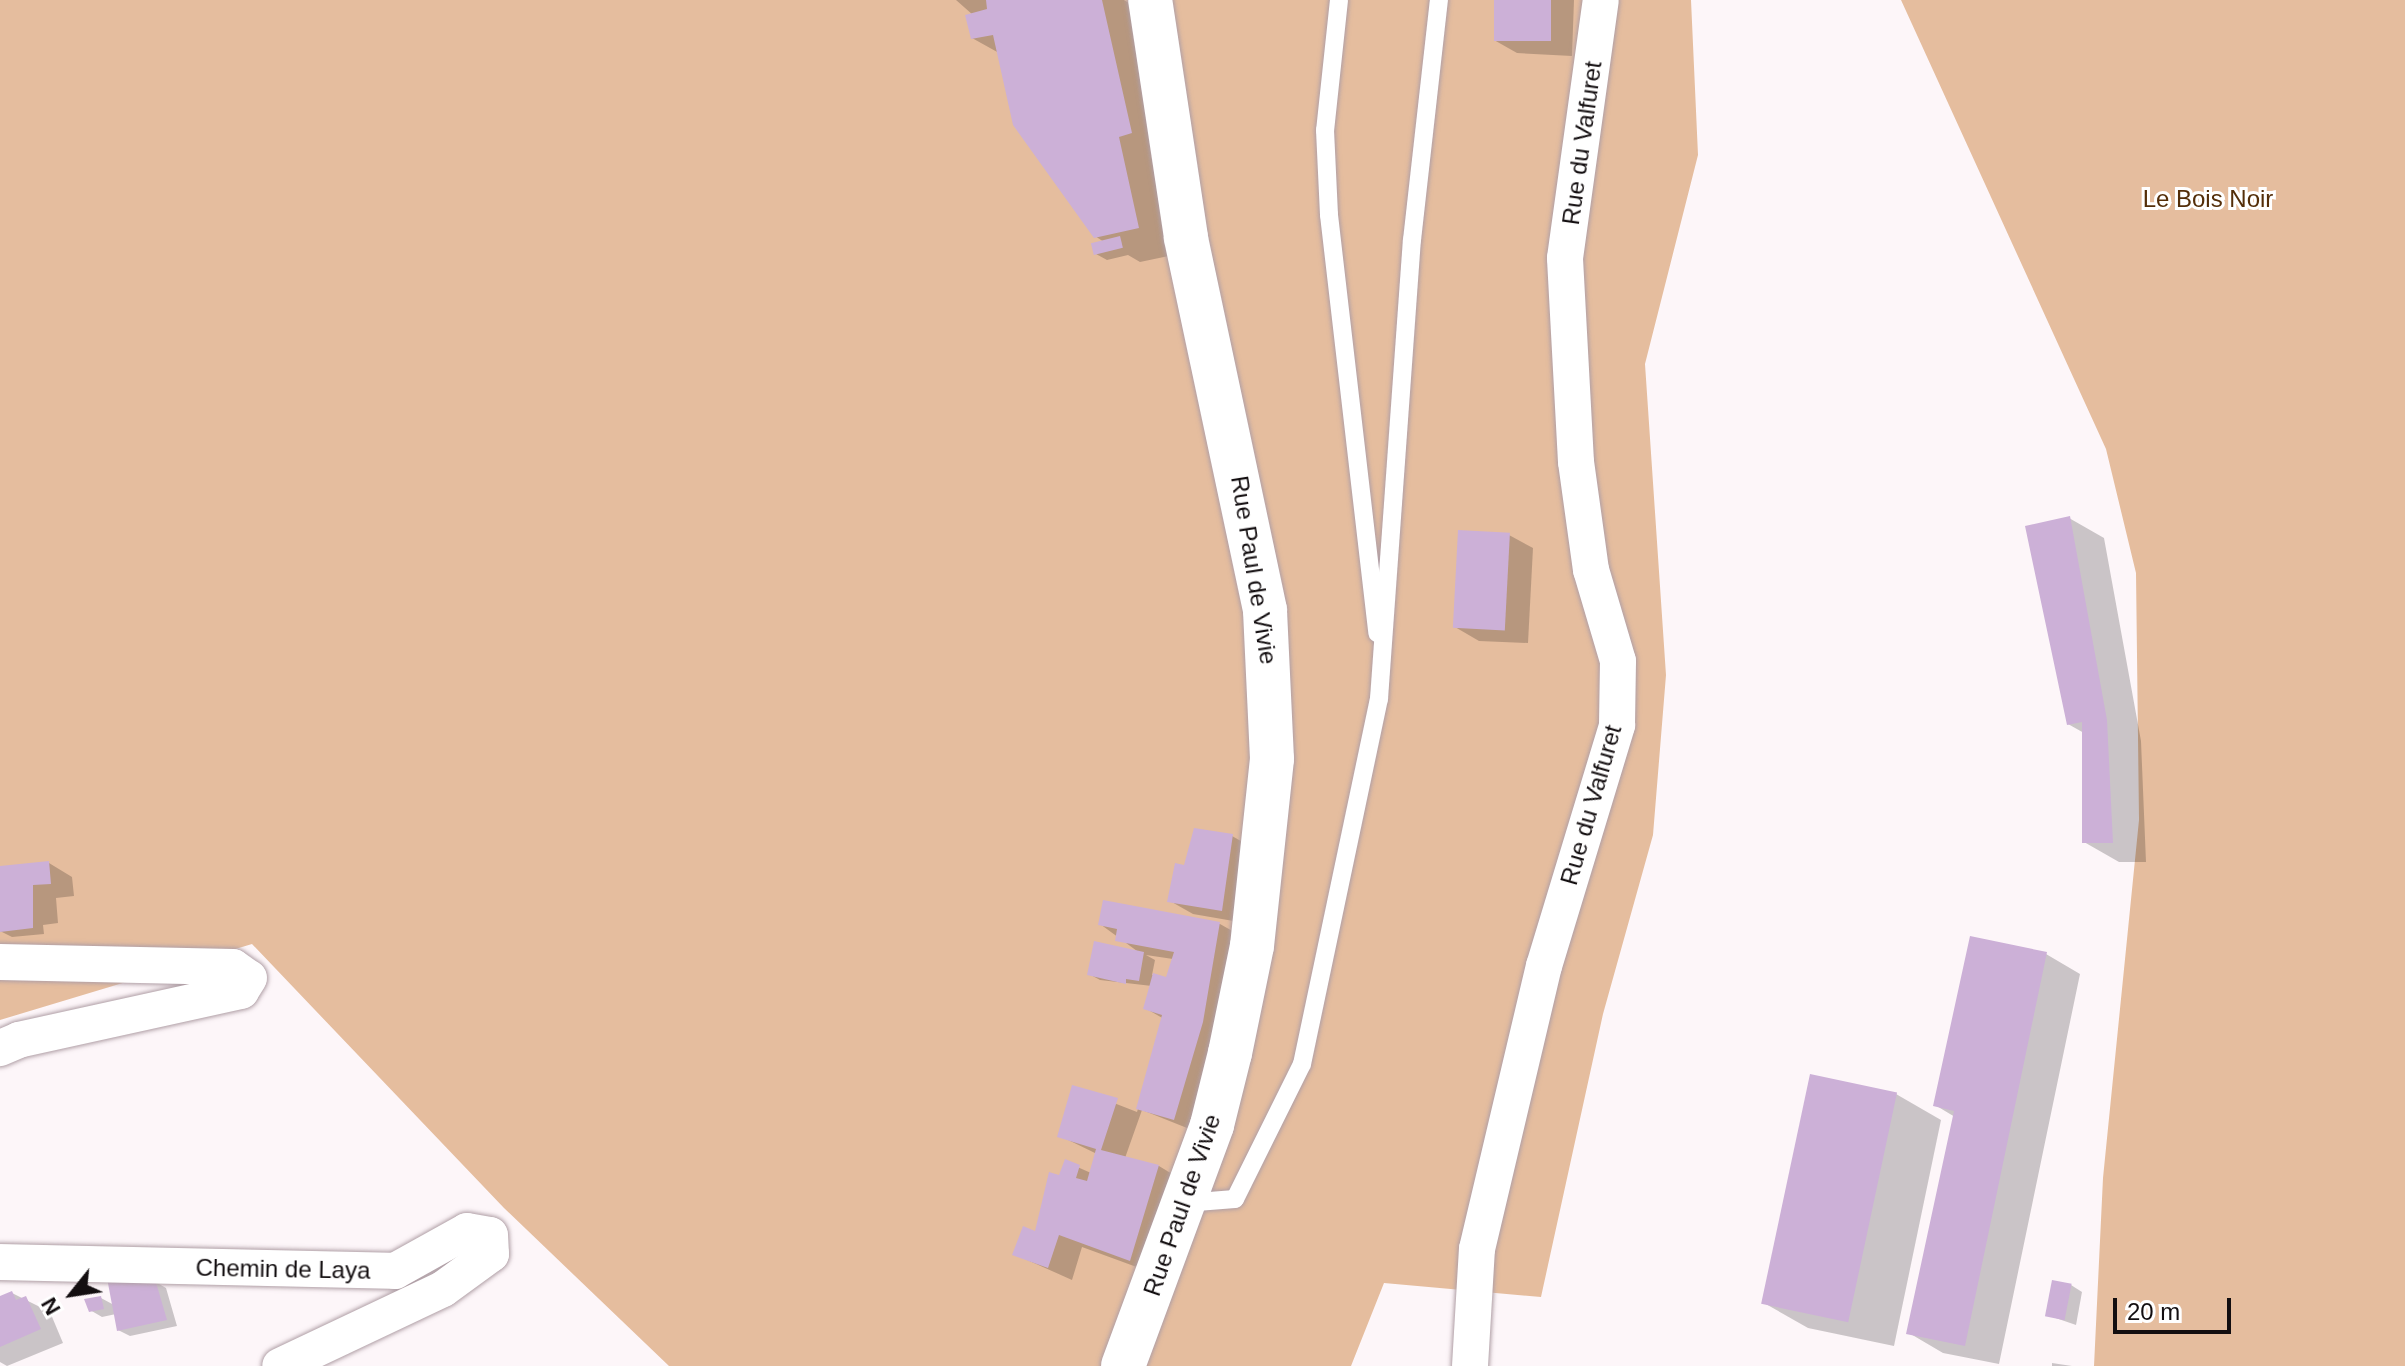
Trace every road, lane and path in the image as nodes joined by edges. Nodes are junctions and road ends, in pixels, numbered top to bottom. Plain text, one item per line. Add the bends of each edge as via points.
1 (1150, 0) edge
2 (1339, 0) edge
3 (1439, 0) edge
4 (1601, 0) edge
5 (1382, 659) junction
6 (0, 962) edge
7 (0, 1048) edge
8 (1184, 1203) junction
9 (0, 1262) edge
10 (280, 1366) edge
11 (1123, 1366) edge
12 (1470, 1366) edge

1 - 8 main road, Rue Paul de Vivie via 1186,237 1254,547 1272,670 1272,759 1252,946 1212,1125
2 - 5 lane via 1325,130 1329,215 1368,581
3 - 5 lane via 1412,240
4 - 12 street, Rue du Valfuret via 1565,258 1576,462 1591,570 1618,661 1617,725 1544,966 1477,1249
5 - 8 lane via 1379,699 1302,1064 1235,1199
6 - 7 street via 233,967 249,978 241,991
8 - 11 main road, Rue Paul de Vivie
9 - 10 street, Chemin de Laya via 395,1271 467,1231 490,1235 491,1254 443,1289

